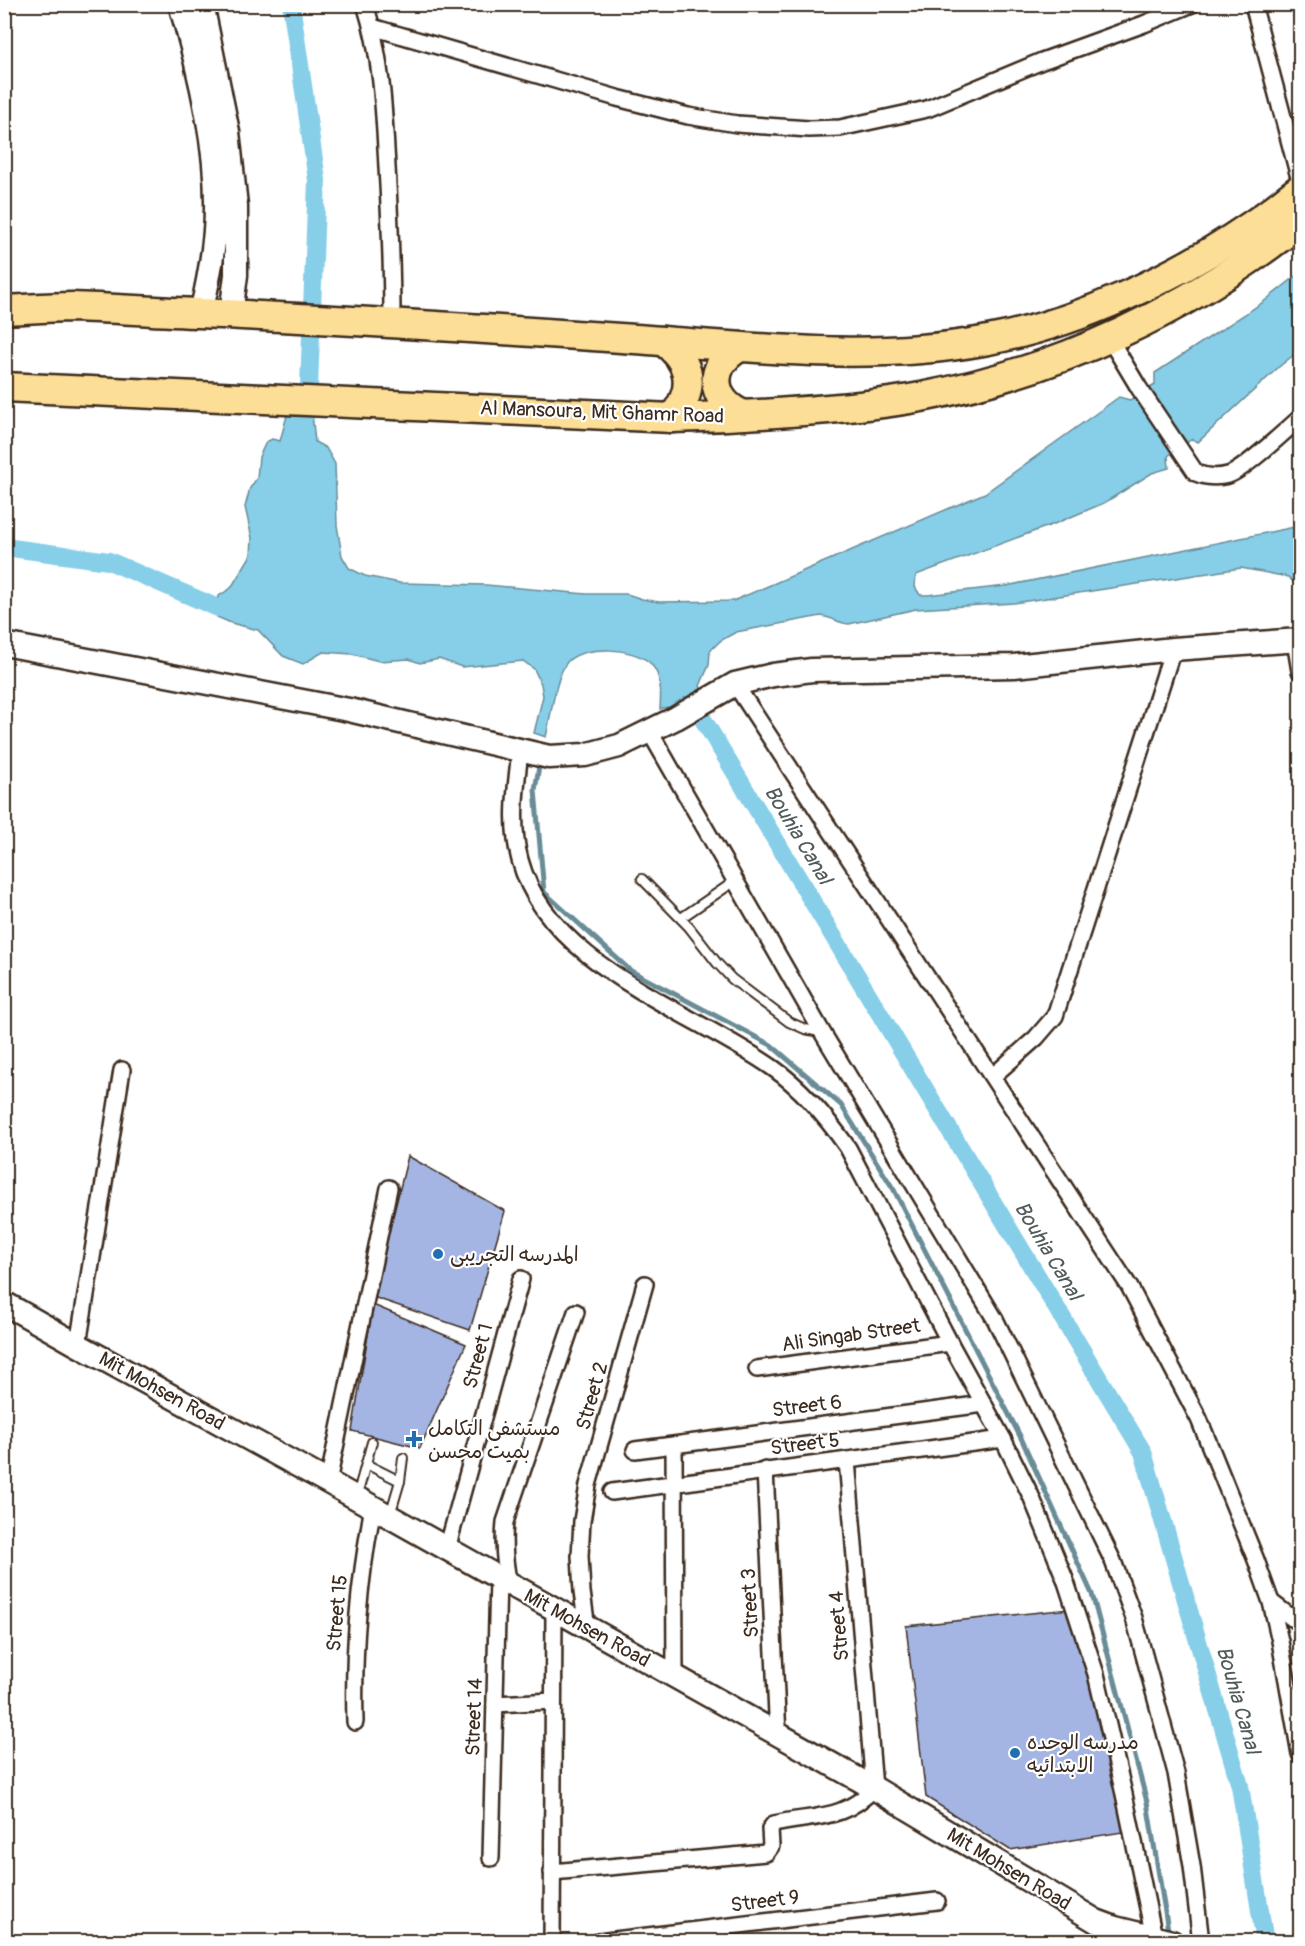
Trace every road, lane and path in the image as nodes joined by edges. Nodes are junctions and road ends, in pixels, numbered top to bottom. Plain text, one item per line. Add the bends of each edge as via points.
1 (180, 4) edge
2 (202, 4) edge
3 (365, 4) edge
4 (1192, 4) edge
5 (1253, 4) edge
6 (372, 27) junction
7 (1300, 181) edge
8 (1300, 189) edge
9 (1300, 222) edge
10 (4, 310) edge
11 (201, 313) junction
12 (240, 314) junction
13 (380, 322) junction
14 (1109, 338) junction
15 (663, 341) junction
16 (740, 347) junction
17 (4, 387) edge
18 (744, 415) junction
19 (672, 418) junction
20 (1300, 418) edge
21 (1298, 640) edge
22 (4, 644) edge
23 (1173, 649) junction
24 (1300, 671) edge
25 (735, 684) junction
26 (650, 732) junction
27 (534, 754) junction
28 (642, 879) dead end
29 (735, 881) junction
30 (681, 918) junction
31 (822, 1032) junction
32 (122, 1070) dead end
33 (993, 1076) junction
34 (389, 1188) dead end
35 (521, 1279) dead end
36 (645, 1284) dead end
37 (4, 1303) edge
38 (576, 1312) dead end
39 (950, 1343) junction
40 (78, 1345) junction
41 (757, 1369) dead end
42 (984, 1404) junction
43 (1003, 1439) junction
44 (372, 1442) dead end
45 (674, 1445) junction
46 (635, 1450) dead end
47 (403, 1458) dead end
48 (847, 1460) junction
49 (366, 1464) junction
50 (765, 1470) junction
51 (400, 1481) junction
52 (328, 1482) junction
53 (673, 1483) junction
54 (612, 1492) dead end
55 (373, 1507) junction
56 (447, 1549) junction
57 (504, 1581) junction
58 (1271, 1602) junction
59 (554, 1610) junction
60 (1300, 1624) edge
61 (587, 1628) junction
62 (1285, 1672) junction
63 (675, 1678) junction
64 (1300, 1686) edge
65 (554, 1701) junction
66 (495, 1704) junction
67 (355, 1722) dead end
68 (777, 1735) junction
69 (1300, 1754) edge
70 (874, 1788) junction
71 (491, 1858) dead end
72 (552, 1872) junction
73 (937, 1901) dead end
74 (1160, 1940) edge
75 (552, 1941) edge
76 (598, 1941) edge
77 (1201, 1941) edge

1 - 11 main road via 201,89 215,175 215,241
2 - 12 main road via 228,132 237,206
3 - 6 street
4 - 6 street via 927,109 840,128 809,129 688,116
5 - 7 street
6 - 13 street via 380,63 391,253
8 - 16 highway via 1253,225 1200,257 1091,311 1038,328 931,349 822,352
9 - 14 highway, Al Mansoura, Mit Ghamr Road via 1237,268
10 - 11 highway via 70,307
11 - 12 highway
12 - 13 highway
13 - 15 highway
14 - 18 highway, Al Mansoura, Mit Ghamr Road via 1064,357 969,387 871,405
14 - 20 street via 1196,473 1207,477 1229,475
15 - 16 highway
15 - 19 highway via 681,358 688,383 681,408
16 - 18 highway via 722,361 716,383 725,403
17 - 19 highway, Al Mansoura, Mit Ghamr Road
18 - 19 highway, Al Mansoura, Mit Ghamr Road
21 - 23 main road
21 - 24 street
22 - 27 main road via 349,710
23 - 25 main road via 1014,666 812,670
23 - 33 street via 1055,1016
25 - 26 main road
25 - 33 street
26 - 27 main road via 585,755
26 - 29 street
27 - 39 street via 514,806 514,831 528,884 544,912 589,957 760,1060 828,1119 848,1148
28 - 30 lane
29 - 30 lane
29 - 31 street
30 - 31 lane via 741,986 789,1022
31 - 77 street via 995,1319 1113,1561 1134,1618 1176,1773
32 - 40 street
33 - 58 street via 1129,1286 1177,1376 1199,1419
34 - 52 street
35 - 56 street, Street 1
36 - 61 street, Street 2 via 588,1485 580,1556
37 - 40 main road, Mit Mohsen Road
38 - 57 street, Street 14 via 505,1522
39 - 41 street, Ali Singab Street
39 - 42 street
40 - 52 main road, Mit Mohsen Road
42 - 43 street
42 - 45 street, Street 6
43 - 48 street, Street 5
43 - 74 street via 1065,1580 1096,1674
44 - 49 lane
45 - 46 street, Street 6
45 - 53 street
47 - 51 lane
48 - 50 street, Street 5
48 - 70 street, Street 4
49 - 51 lane
49 - 55 lane
50 - 53 street, Street 5
50 - 68 street, Street 3
51 - 55 lane
52 - 55 main road, Mit Mohsen Road
53 - 54 street, Street 5
53 - 63 street
55 - 56 main road, Mit Mohsen Road
55 - 67 street, Street 15 via 357,1614
56 - 57 main road, Mit Mohsen Road
57 - 59 main road, Mit Mohsen Road
57 - 66 street, Street 14
58 - 60 street
58 - 62 street
59 - 61 main road, Mit Mohsen Road
59 - 65 street
61 - 63 main road, Mit Mohsen Road
62 - 64 street
62 - 69 street
63 - 68 main road, Mit Mohsen Road
65 - 66 street
65 - 72 street
66 - 71 street, Street 14
68 - 70 main road, Mit Mohsen Road
70 - 72 street via 856,1804 835,1814 772,1825 771,1846 766,1852
70 - 74 main road, Mit Mohsen Road via 1096,1921
72 - 75 street
73 - 76 street, Street 9

